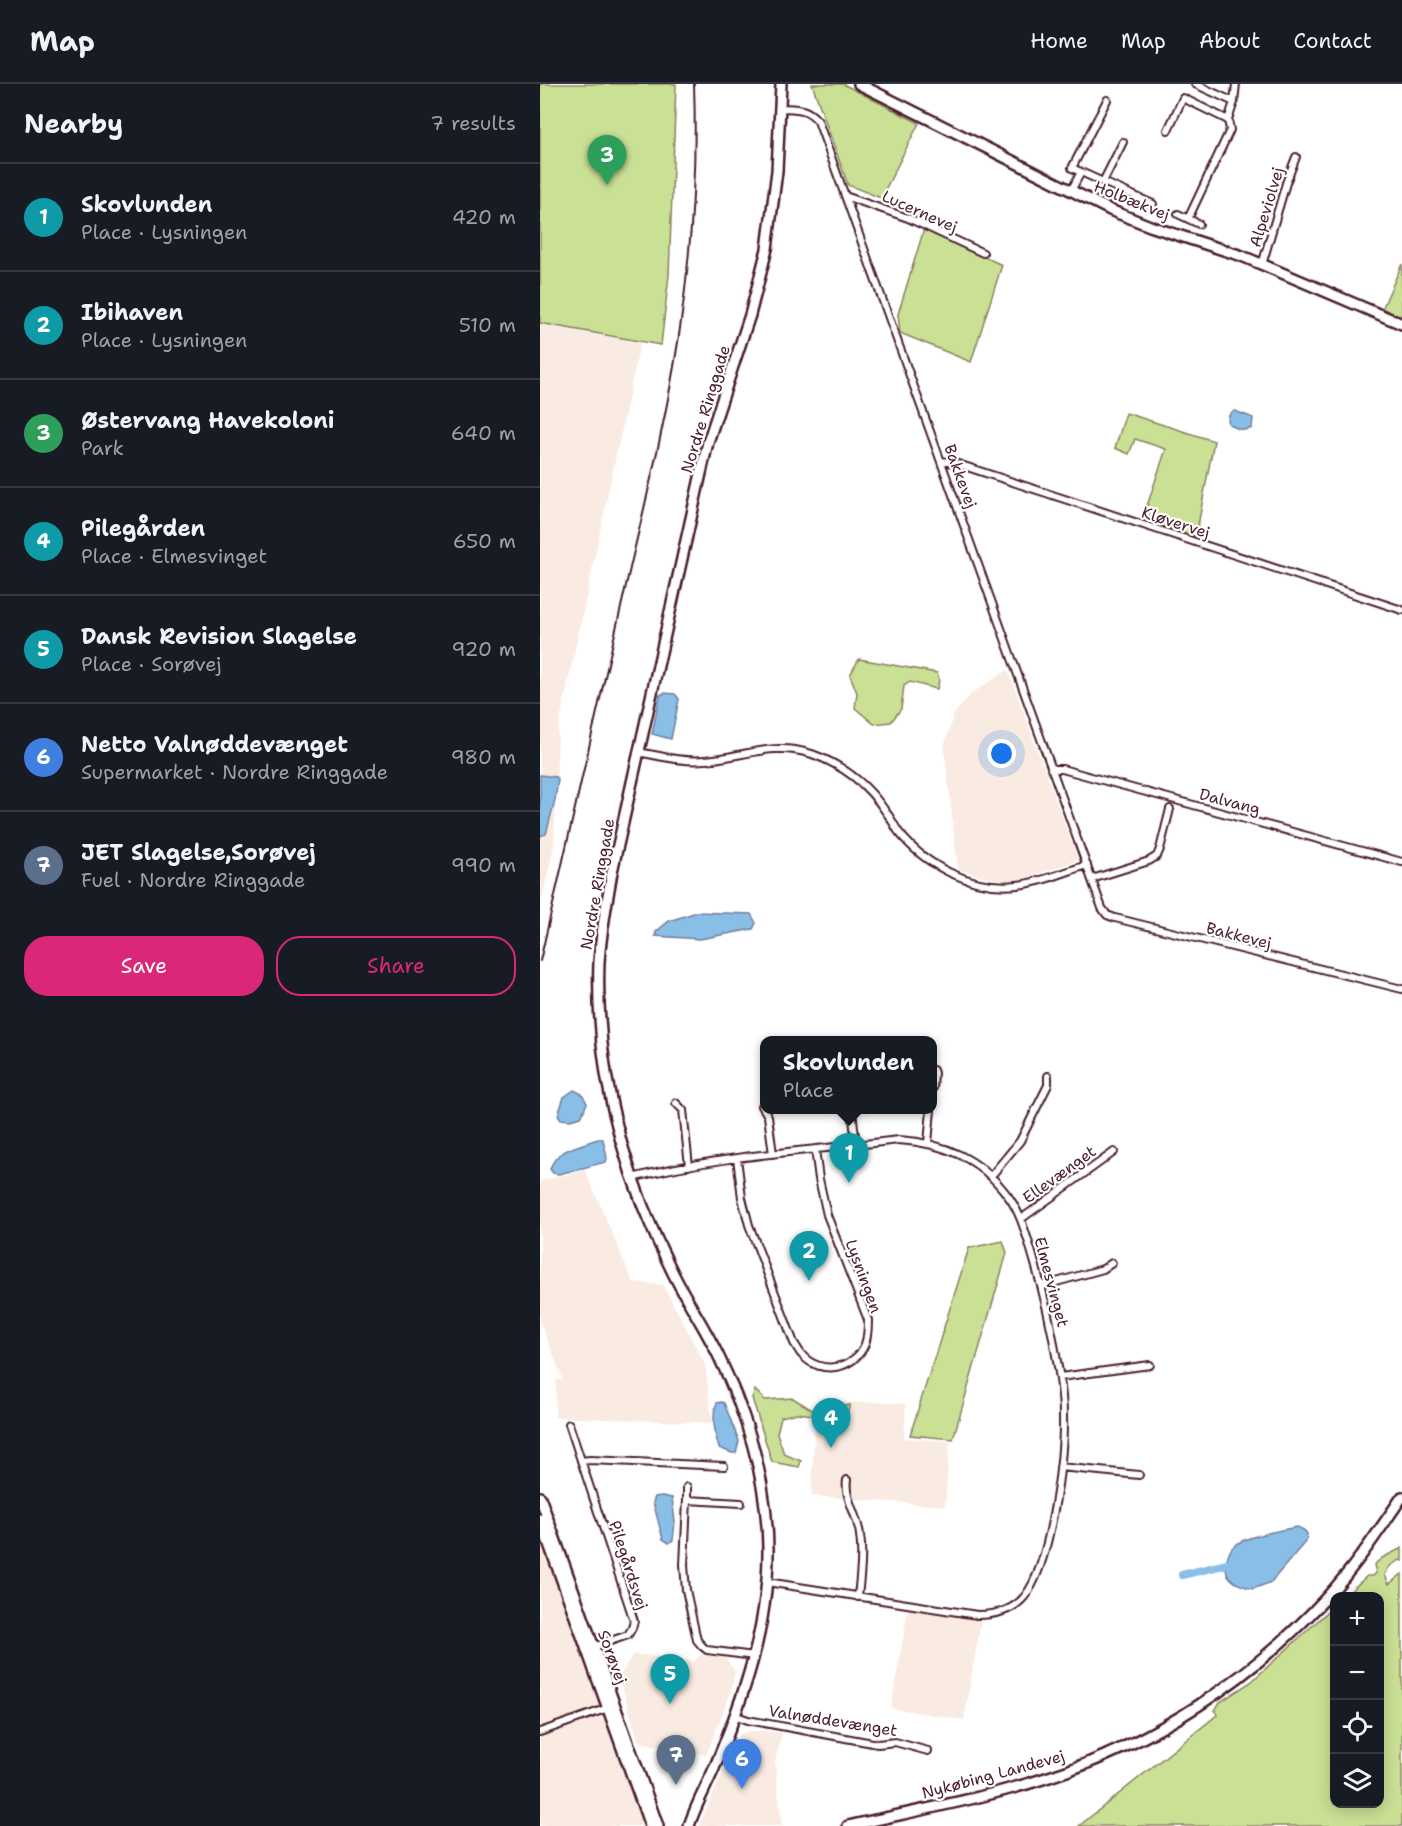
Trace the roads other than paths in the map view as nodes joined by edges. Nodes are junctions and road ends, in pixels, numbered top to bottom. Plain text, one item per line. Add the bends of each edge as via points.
1 (781, 84) edge
2 (1195, 84) edge
3 (1236, 84) edge
4 (862, 85) edge
5 (1107, 99) dead end
6 (1234, 102) junction
7 (780, 108) junction
8 (1228, 120) junction
9 (1168, 130) dead end
10 (1123, 142) dead end
11 (1296, 157) dead end
12 (1081, 172) junction
13 (1103, 182) junction
14 (1071, 191) junction
15 (845, 196) junction
16 (1153, 204) dead end
17 (1179, 214) dead end
18 (1188, 219) junction
19 (1199, 224) dead end
20 (982, 253) dead end
21 (1262, 265) junction
22 (1402, 324) edge
23 (941, 461) junction
24 (1402, 610) edge
25 (638, 752) junction
26 (1051, 769) junction
27 (1170, 809) dead end
28 (1402, 861) edge
29 (1087, 865) junction
30 (1092, 879) junction
31 (1402, 989) edge
32 (1048, 1076) dead end
33 (676, 1103) dead end
34 (767, 1114) edge
35 (852, 1114) edge
36 (931, 1114) edge
37 (927, 1143) junction
38 (856, 1145) junction
39 (815, 1149) junction
40 (1114, 1152) dead end
41 (773, 1154) junction
42 (737, 1158) junction
43 (689, 1166) junction
44 (991, 1176) junction
45 (632, 1178) junction
46 (1021, 1219) junction
47 (1112, 1263) dead end
48 (1042, 1286) junction
49 (1150, 1365) dead end
50 (1060, 1377) junction
51 (569, 1424) dead end
52 (581, 1461) junction
53 (724, 1466) dead end
54 (1060, 1467) junction
55 (1139, 1475) dead end
56 (847, 1480) dead end
57 (687, 1487) dead end
58 (540, 1497) edge
59 (1402, 1497) edge
60 (687, 1500) junction
61 (741, 1503) dead end
62 (540, 1519) edge
63 (767, 1582) junction
64 (858, 1597) junction
65 (590, 1648) junction
66 (753, 1656) junction
67 (611, 1707) junction
68 (734, 1715) junction
69 (540, 1732) edge
70 (928, 1751) dead end
71 (695, 1808) junction
72 (650, 1826) edge
73 (658, 1826) edge
74 (682, 1826) edge
75 (689, 1826) edge
76 (848, 1826) edge

1 - 7 street, Nordre Ringgade
2 - 6 street
3 - 6 street
4 - 14 street, Holbækvej
5 - 12 street via 1072,168
6 - 8 street
7 - 15 street, Bakkevej via 805,110 818,121
7 - 25 street, Nordre Ringgade via 767,249 750,315 708,442
8 - 9 street via 1183,98
8 - 18 street via 1230,130
10 - 13 street
11 - 21 street, Alpeviolvej
12 - 13 street
12 - 14 street
13 - 16 street
14 - 21 street, Holbækvej via 1132,219
15 - 20 street, Lucernevej via 908,218
15 - 23 street, Bakkevej
17 - 18 street
18 - 19 street
21 - 22 street, Holbækvej
23 - 24 street, Kløvervej
23 - 26 street, Bakkevej
25 - 29 street via 706,760 768,748 809,753 829,760 859,780 919,853 941,869 964,878 1018,885
25 - 45 street, Nordre Ringgade via 603,922 598,1001 606,1080
26 - 28 street, Dalvang
26 - 29 street, Bakkevej
27 - 30 street via 1157,856
29 - 30 street, Bakkevej
30 - 31 street, Bakkevej via 1102,908 1115,918
32 - 44 street via 1048,1085 1020,1141
33 - 43 street via 683,1110
34 - 41 street
35 - 38 street
36 - 37 street
37 - 38 street, Elmesvinget via 898,1140
37 - 44 street, Elmesvinget via 962,1155
38 - 39 street, Elmesvinget
39 - 41 street, Elmesvinget
39 - 42 street, Lysningen via 827,1215 868,1320 866,1342 860,1354 833,1368 812,1363 794,1343 749,1225
40 - 46 street, Ellevænget
41 - 42 street, Elmesvinget
42 - 43 street, Elmesvinget
43 - 45 street, Elmesvinget
44 - 46 street, Elmesvinget
45 - 63 street, Nordre Ringgade via 672,1272 735,1391 748,1428 767,1521
46 - 48 street, Elmesvinget
47 - 48 street via 1104,1269
48 - 50 street, Elmesvinget
49 - 50 street
50 - 54 street, Elmesvinget via 1064,1414
51 - 52 street, Pilegårdsvej
52 - 53 street
52 - 65 street, Pilegårdsvej via 634,1621 628,1635
54 - 55 street
54 - 64 street, Elmesvinget via 1046,1547 1036,1578 1025,1596 1010,1609 977,1616
56 - 64 street via 846,1492 861,1538
57 - 60 street
58 - 65 street, Sorøvej
59 - 76 street, Nykøbing Landevej via 1364,1552 1298,1627 1264,1658 1181,1717 1130,1745 1047,1778
60 - 61 street
60 - 66 street via 684,1565 697,1640 707,1650
62 - 65 street, Sorøvej
63 - 64 street, Elmesvinget
63 - 66 street, Nordre Ringgade via 764,1614
65 - 67 street, Sorøvej
66 - 68 street, Nordre Ringgade
67 - 69 street
67 - 72 street, Sorøvej
67 - 73 street, Sorøvej
68 - 70 street, Valnøddevænget
68 - 71 street, Nordre Ringgade
71 - 74 street, Nordre Ringgade
71 - 75 street, Nordre Ringgade

